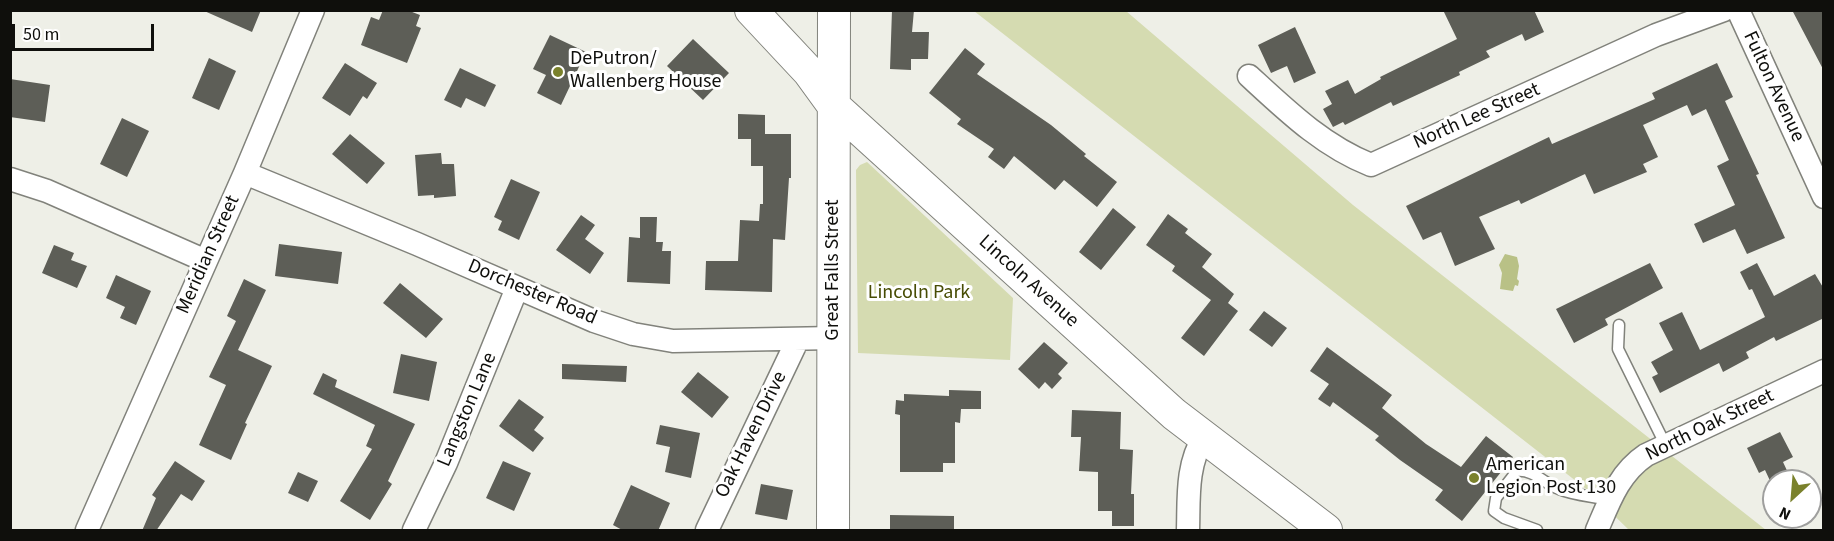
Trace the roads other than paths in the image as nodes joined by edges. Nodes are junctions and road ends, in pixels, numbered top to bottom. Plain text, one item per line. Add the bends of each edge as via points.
1 (313, 10) edge
2 (752, 10) edge
3 (834, 10) edge
4 (1724, 10) edge
5 (1738, 10) edge
6 (1249, 76) dead end
7 (833, 105) junction
8 (245, 173) junction
9 (10, 180) edge
10 (1824, 197) edge
11 (206, 261) junction
12 (517, 288) junction
13 (1619, 325) dead end
14 (834, 338) junction
15 (798, 339) junction
16 (1824, 371) edge
17 (1204, 437) junction
18 (1666, 446) junction
19 (1610, 500) junction
20 (87, 531) edge
21 (414, 531) edge
22 (707, 531) edge
23 (834, 531) edge
24 (1188, 531) edge
25 (1326, 531) edge
26 (1537, 531) edge
27 (1597, 531) edge

1 - 8 street, Meridian Street
2 - 7 street, Lincoln Avenue via 810,72
3 - 7 street, Great Falls Street
4 - 6 street, North Lee Street via 1656,35 1371,165 1347,155 1299,122
5 - 10 street, Fulton Avenue
7 - 14 street, Great Falls Street
7 - 17 street, Lincoln Avenue via 1114,361
8 - 11 street, Meridian Street
8 - 12 street, Dorchester Road
9 - 11 street via 46,191
11 - 20 street, Meridian Street
12 - 15 street, Dorchester Road via 633,334 673,341
12 - 21 street, Langston Lane
13 - 18 lane via 1618,349
14 - 15 street, Dorchester Road
14 - 23 street, Great Falls Street
15 - 22 street, Oak Haven Drive
16 - 18 street, North Oak Street
17 - 24 street via 1191,472
17 - 25 street, Lincoln Avenue
18 - 19 street, North Oak Street via 1632,465
19 - 26 lane via 1574,495 1524,470 1517,471 1496,498 1494,511
19 - 27 street, North Oak Street

